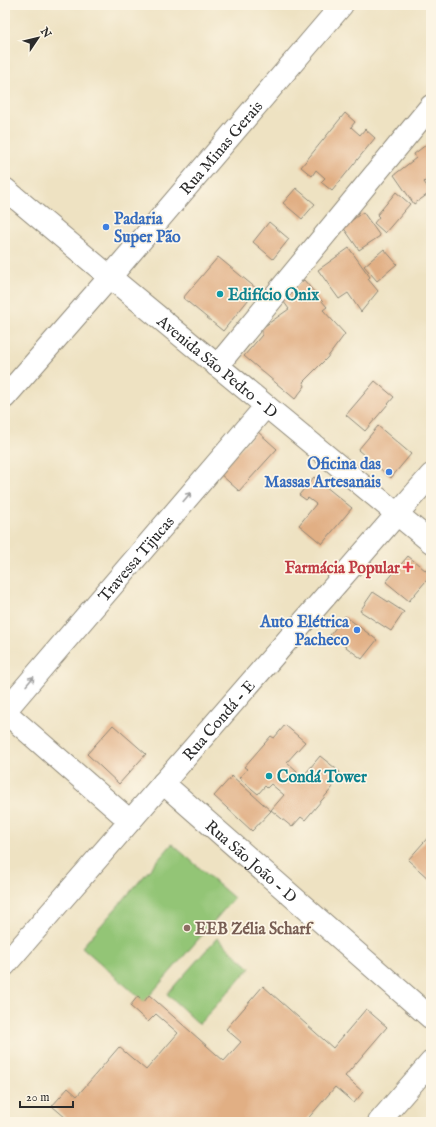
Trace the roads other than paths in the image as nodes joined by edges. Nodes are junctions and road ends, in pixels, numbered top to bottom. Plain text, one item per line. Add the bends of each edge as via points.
1 (342, 5) edge
2 (431, 106) edge
3 (5, 189) edge
4 (110, 277) junction
5 (217, 366) junction
6 (5, 397) edge
7 (266, 406) junction
8 (431, 475) edge
9 (397, 514) junction
10 (431, 542) edge
11 (5, 712) edge
12 (163, 783) junction
13 (130, 821) junction
14 (5, 965) edge
15 (431, 1018) edge
16 (431, 1062) edge
17 (379, 1122) edge

1 - 4 street, Rua Minas Gerais
2 - 5 street
3 - 4 street, Avenida São Pedro - D
4 - 5 street, Avenida São Pedro - D
4 - 6 street, Rua Minas Gerais
5 - 7 street, Avenida São Pedro - D
7 - 9 street, Avenida São Pedro - D
11 -> 7 street, Travessa Tijucas
8 - 9 street, Rua Condá - E
9 - 10 street, Avenida São Pedro - D
9 - 12 street, Rua Condá - E
11 - 13 street
12 - 13 street, Rua Condá - E
12 - 15 street, Rua São João - D
13 - 14 street, Rua Condá - E
16 - 17 street

